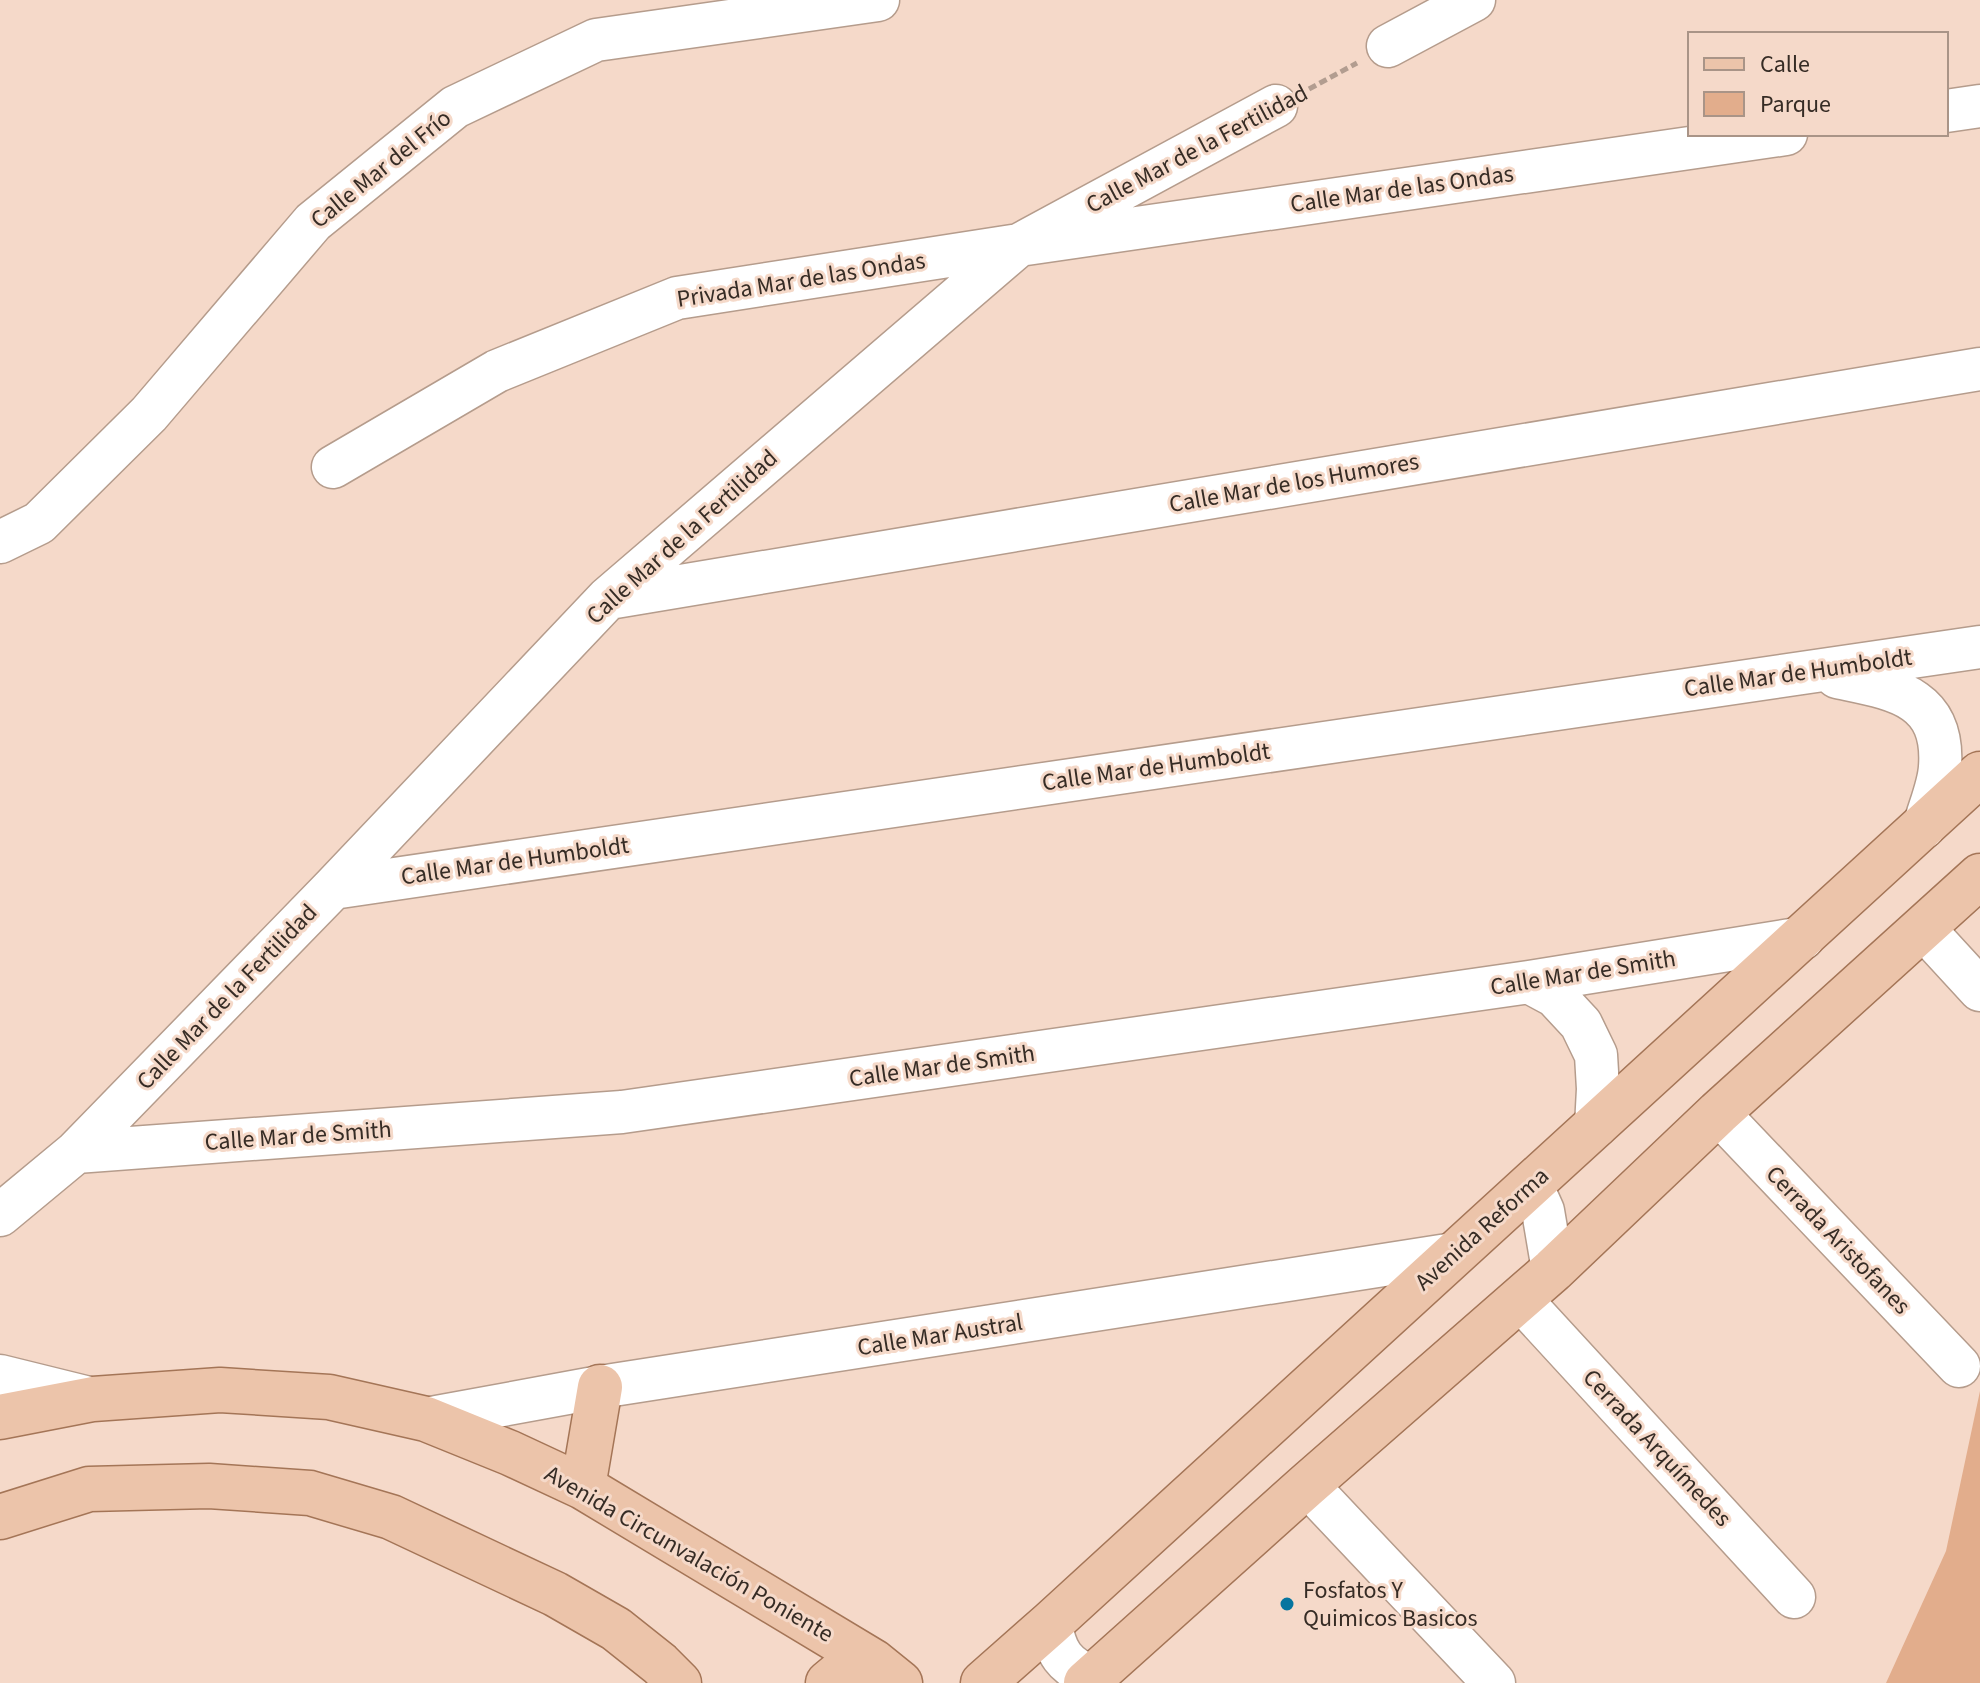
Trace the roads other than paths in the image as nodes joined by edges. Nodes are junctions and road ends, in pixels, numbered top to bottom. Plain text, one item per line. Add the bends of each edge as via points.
1 (878, 0) edge
2 (1474, 0) edge
3 (1388, 46) road end
4 (1276, 106) road end
5 (1980, 106) edge
6 (1948, 111) edge
7 (1772, 136) edge
8 (1019, 245) junction
9 (1980, 369) edge
10 (333, 467) dead end
11 (0, 542) edge
12 (608, 598) junction
13 (1980, 647) edge
14 (1813, 671) junction
15 (1980, 774) edge
16 (1924, 827) junction
17 (1980, 876) edge
18 (333, 888) junction
19 (1923, 928) junction
20 (1803, 938) junction
21 (1529, 982) junction
22 (1980, 990) edge
23 (1718, 1113) junction
24 (1596, 1126) junction
25 (76, 1152) junction
26 (1531, 1184) junction
27 (0, 1215) edge
28 (1454, 1254) junction
29 (1553, 1270) junction
30 (1520, 1299) junction
31 (1959, 1366) dead end
32 (0, 1376) edge
33 (600, 1387) junction
34 (93, 1399) junction
35 (0, 1417) edge
36 (426, 1419) junction
37 (1307, 1485) junction
38 (583, 1487) junction
39 (0, 1517) edge
40 (1794, 1597) dead end
41 (1051, 1623) junction
42 (887, 1672) edge
43 (1487, 1679) edge
44 (1089, 1680) edge
45 (679, 1683) edge
46 (828, 1683) edge
47 (983, 1683) edge

1 - 11 street, Calle Mar del Frío via 596,40 455,107 313,222 149,414 39,523
2 - 3 street
4 - 8 street, Calle Mar de la Fertilidad
5 - 6 street
7 - 8 street, Calle Mar de las Ondas
8 - 10 street, Privada Mar de las Ondas via 677,298 497,371
8 - 12 street, Calle Mar de la Fertilidad
9 - 12 street, Calle Mar de los Humores
12 - 18 street, Calle Mar de la Fertilidad
13 - 14 street, Calle Mar de Humboldt
14 - 16 street via 1886,687 1929,714 1940,742 1940,769
14 - 18 street, Calle Mar de Humboldt
15 - 16 main road, Avenida Reforma
16 - 20 main road, Avenida Reforma
17 - 19 main road
18 - 25 street, Calle Mar de la Fertilidad
19 - 22 street
19 - 23 main road
20 - 21 street, Calle Mar de Smith
20 - 24 main road, Avenida Reforma
21 - 24 street via 1555,996 1572,1014 1596,1055
21 - 25 street, Calle Mar de Smith via 622,1112
23 - 29 main road
23 - 31 street, Cerrada Aristofanes
24 - 26 main road, Avenida Reforma
25 - 27 street, Calle Mar de la Fertilidad
26 - 28 main road, Avenida Reforma
26 - 29 street via 1543,1211
28 - 33 street, Calle Mar Austral
28 - 41 main road, Avenida Reforma
29 - 30 main road
30 - 37 main road
30 - 40 street, Cerrada Arquímedes
32 - 34 street
33 - 36 street, Calle Mar Austral
33 - 38 main road
34 - 35 main road, Avenida Circunvalación Poniente
34 - 36 main road, Avenida Circunvalación Poniente via 220,1390 329,1397
36 - 38 main road, Avenida Circunvalación Poniente
37 - 43 street
37 - 44 main road
38 - 42 main road, Avenida Circunvalación Poniente
39 - 45 main road via 89,1489 209,1486 310,1493 391,1517 555,1594 616,1629
41 - 44 street via 1061,1657
41 - 47 main road, Avenida Reforma
42 - 46 main road via 840,1673

